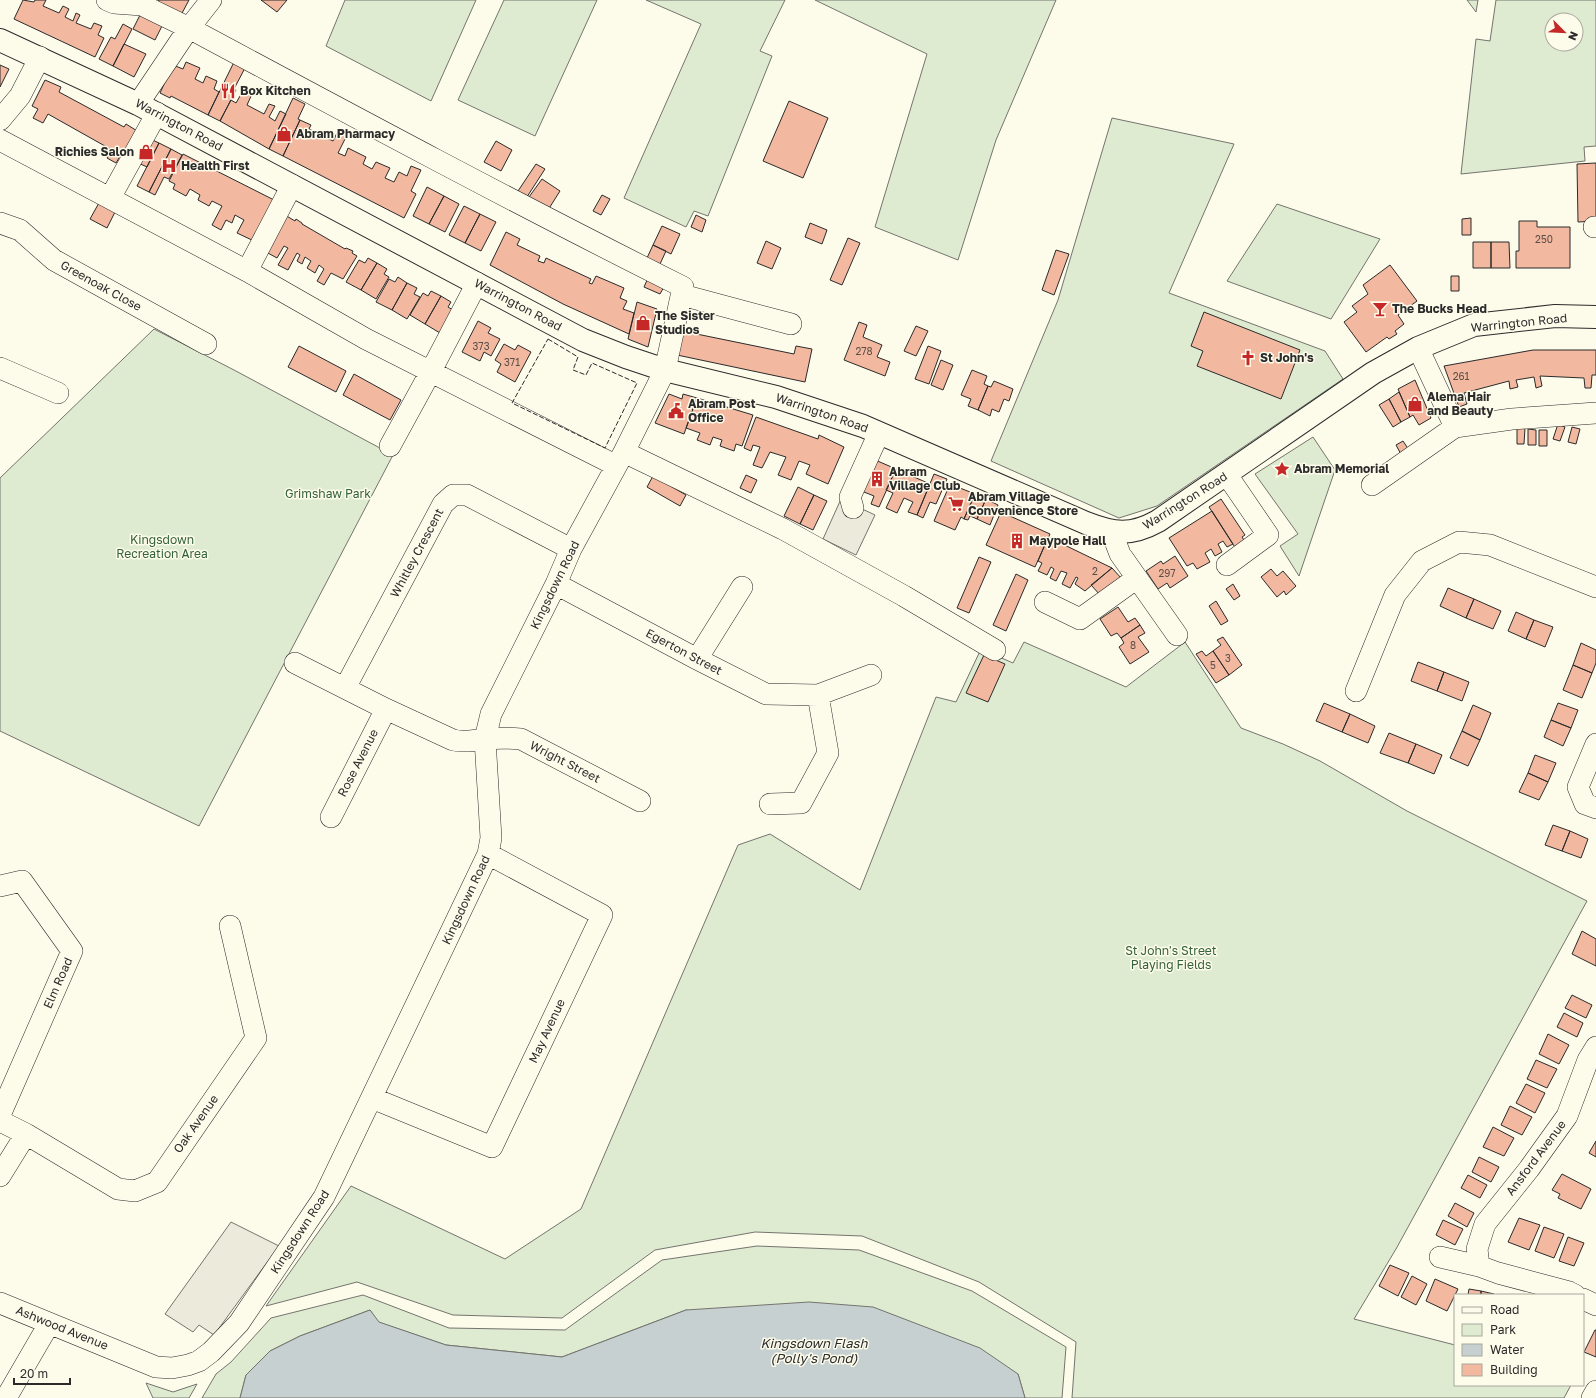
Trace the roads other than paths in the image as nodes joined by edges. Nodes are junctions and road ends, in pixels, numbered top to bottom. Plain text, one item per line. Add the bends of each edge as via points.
1 (107, 0) edge
2 (211, 0) edge
3 (189, 28) junction
4 (0, 40) edge
5 (40, 57) junction
6 (138, 104) junction
7 (157, 113) junction
8 (0, 120) edge
9 (0, 140) edge
10 (292, 185) junction
11 (110, 198) junction
12 (0, 223) edge
13 (247, 271) junction
14 (476, 283) junction
15 (682, 291) junction
16 (1596, 317) edge
17 (791, 324) dead end
18 (206, 344) dead end
19 (1418, 348) junction
20 (0, 368) edge
21 (665, 370) junction
22 (431, 371) junction
23 (58, 393) dead end
24 (1596, 413) edge
25 (1455, 427) junction
26 (879, 433) junction
27 (390, 446) dead end
28 (620, 458) junction
29 (1228, 475) junction
30 (1372, 485) dead end
31 (852, 508) dead end
32 (1115, 532) junction
33 (571, 549) junction
34 (1227, 565) dead end
35 (1137, 578) junction
36 (556, 584) junction
37 (742, 587) dead end
38 (1596, 587) edge
39 (1045, 602) dead end
40 (1176, 635) dead end
41 (995, 650) dead end
42 (697, 660) junction
43 (295, 663) dead end
44 (871, 675) dead end
45 (345, 688) junction
46 (1356, 691) dead end
47 (818, 695) junction
48 (386, 709) junction
49 (485, 739) junction
50 (1596, 744) edge
51 (640, 801) dead end
52 (770, 804) dead end
53 (1591, 806) edge
54 (331, 817) dead end
55 (488, 854) junction
56 (0, 886) edge
57 (230, 926) dead end
58 (1596, 1047) edge
59 (372, 1098) junction
60 (0, 1115) edge
61 (0, 1121) edge
62 (26, 1134) junction
63 (0, 1176) edge
64 (1440, 1257) dead end
65 (1479, 1266) junction
66 (1573, 1294) edge
67 (1584, 1299) edge
68 (0, 1303) edge
69 (1596, 1305) edge
70 (49, 1324) junction
71 (125, 1353) joint
72 (1596, 1391) edge
73 (6, 1398) edge
74 (1592, 1398) edge

1 - 3 street via 142,5
2 - 3 street
3 - 6 street
3 - 15 street
4 - 5 main road, Warrington Road
5 - 6 main road, Warrington Road
5 - 8 street via 20,96
6 - 7 main road, Warrington Road
7 - 10 main road, Warrington Road
7 - 11 street
9 - 11 street
10 - 13 street
10 - 14 main road, Warrington Road
11 - 13 street
12 - 18 street, Greenoak Close via 20,230 54,260
13 - 22 street via 366,340
14 - 21 main road, Warrington Road via 583,340
14 - 22 street
15 - 17 street
15 - 21 street, Kingsdown Road
16 - 19 main road, Warrington Road via 1554,316 1474,325
19 - 25 street
19 - 29 main road, Warrington Road via 1373,373
20 - 23 street
21 - 26 main road, Warrington Road via 776,397
21 - 28 street, Kingsdown Road
22 - 27 street
22 - 28 street
24 - 25 street via 1512,418
25 - 30 street
26 - 31 street via 850,497
26 - 32 main road, Warrington Road via 1086,523
28 - 33 street, Kingsdown Road
28 - 41 street via 783,528
29 - 32 main road, Warrington Road via 1148,527 1132,532
29 - 34 street via 1268,535
32 - 35 street via 1120,554
33 - 36 street, Kingsdown Road
33 - 45 street, Whitley Crescent via 467,495 453,495 443,504
35 - 39 street via 1080,619
35 - 40 street
36 - 42 street, Egerton Street
36 - 49 street, Kingsdown Road via 491,714
37 - 42 street
38 - 46 street via 1490,545 1459,542 1422,561 1395,596
42 - 47 street, Egerton Street via 766,694
43 - 45 street
44 - 47 street, Egerton Street
45 - 48 street
47 - 52 street via 828,753 801,803
48 - 49 street via 453,740 465,742
48 - 54 street, Rose Avenue
49 - 51 street, Wright Street via 521,740
49 - 55 street, Kingsdown Road via 491,838
50 - 53 street via 1578,787
55 - 59 street, Kingsdown Road
55 - 59 street, May Avenue via 602,915 492,1147
56 - 60 street, Elm Road via 22,881 72,951
57 - 62 street, Oak Avenue via 256,1038 157,1182 135,1191 118,1189
58 - 65 street, Ansford Avenue via 1588,1060 1567,1116 1485,1224 1477,1249
59 - 71 street, Kingsdown Road via 324,1197 239,1324 211,1352 188,1365 156,1367
61 - 62 street, Oak Avenue
62 - 63 street
64 - 65 street
65 - 66 street
67 - 69 street
68 - 70 street, Ashwood Avenue
70 - 71 street, Ashwood Avenue
70 - 73 street
72 - 74 street

